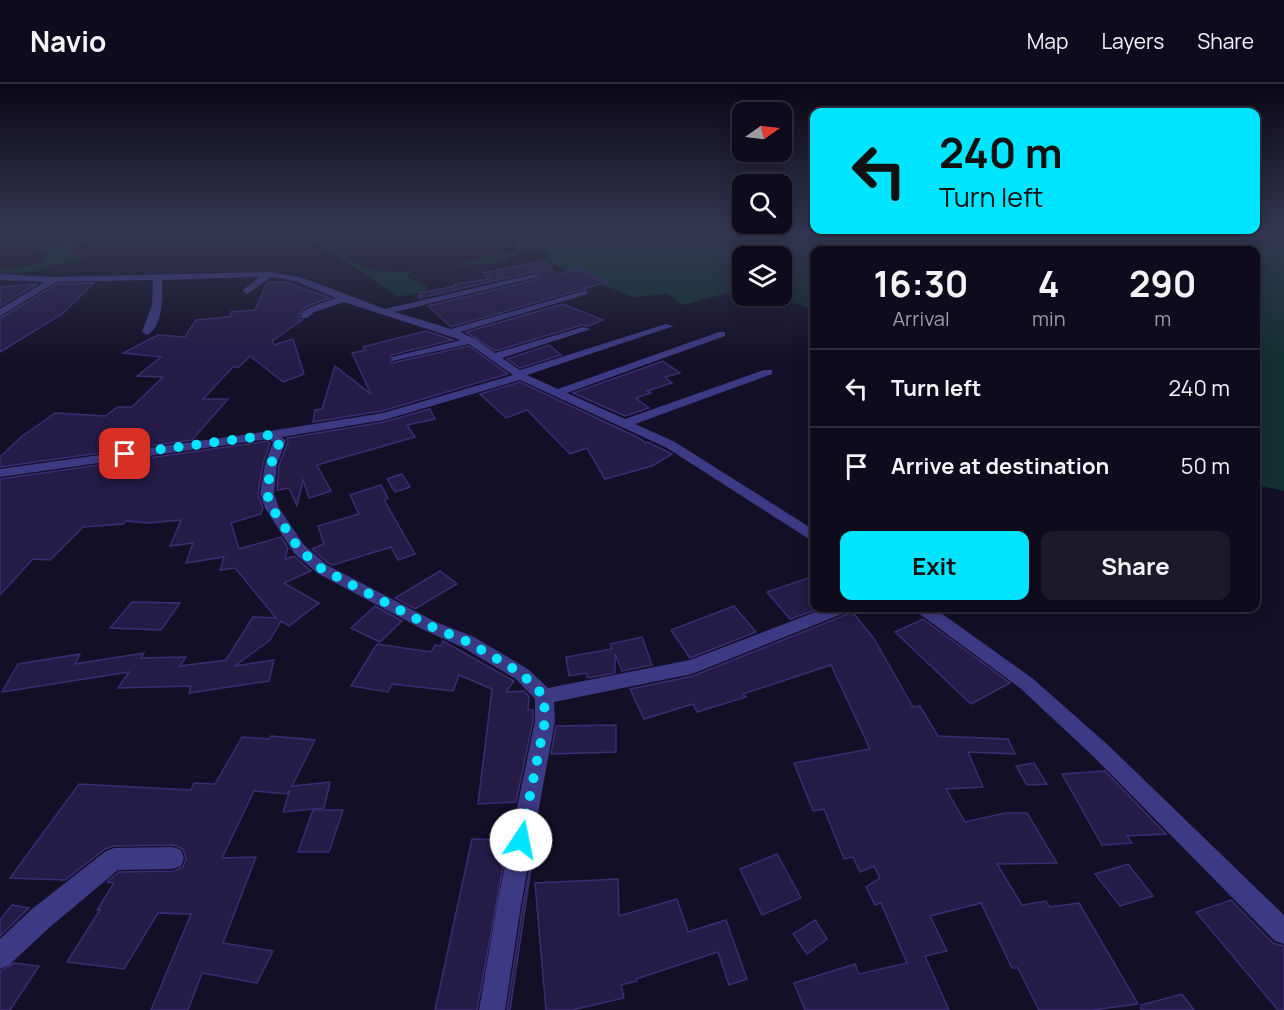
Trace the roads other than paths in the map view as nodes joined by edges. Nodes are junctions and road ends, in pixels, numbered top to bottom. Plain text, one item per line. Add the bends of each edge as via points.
1 (201, 275) edge
2 (268, 275) edge
3 (276, 275) edge
4 (157, 276) junction
5 (0, 277) edge
6 (534, 277) dead end
7 (54, 280) junction
8 (248, 291) dead end
9 (584, 292) dead end
10 (346, 298) junction
11 (382, 312) junction
12 (0, 313) edge
13 (304, 316) dead end
14 (669, 326) dead end
15 (586, 329) dead end
16 (147, 332) dead end
17 (452, 332) junction
18 (722, 334) dead end
19 (471, 341) junction
20 (494, 357) junction
21 (396, 359) dead end
22 (768, 372) dead end
23 (520, 375) junction
24 (559, 392) junction
25 (623, 424) junction
26 (270, 435) junction
27 (0, 473) edge
28 (810, 534) edge
29 (831, 612) edge
30 (928, 612) edge
31 (544, 696) junction
32 (173, 858) dead end
33 (1284, 932) edge
34 (0, 956) edge
35 (492, 1010) edge

1 - 4 street
2 - 8 street
3 - 10 street
4 - 7 street
4 - 16 street via 155,318
5 - 7 street
6 - 11 street
7 - 12 street
9 - 17 street
10 - 11 street
10 - 13 street
11 - 17 street
14 - 23 street
15 - 20 street
17 - 19 street
18 - 24 street
19 - 20 street
19 - 21 street
20 - 23 street
22 - 25 street
23 - 24 street
23 - 26 street via 384,416
24 - 25 street
25 - 28 street via 670,446
26 - 27 street
26 - 31 street via 280,441 271,464 267,494 299,549 322,569 504,663
29 - 31 street via 692,667
30 - 33 street via 1026,683
31 - 35 street via 545,721
32 - 34 street via 114,859

